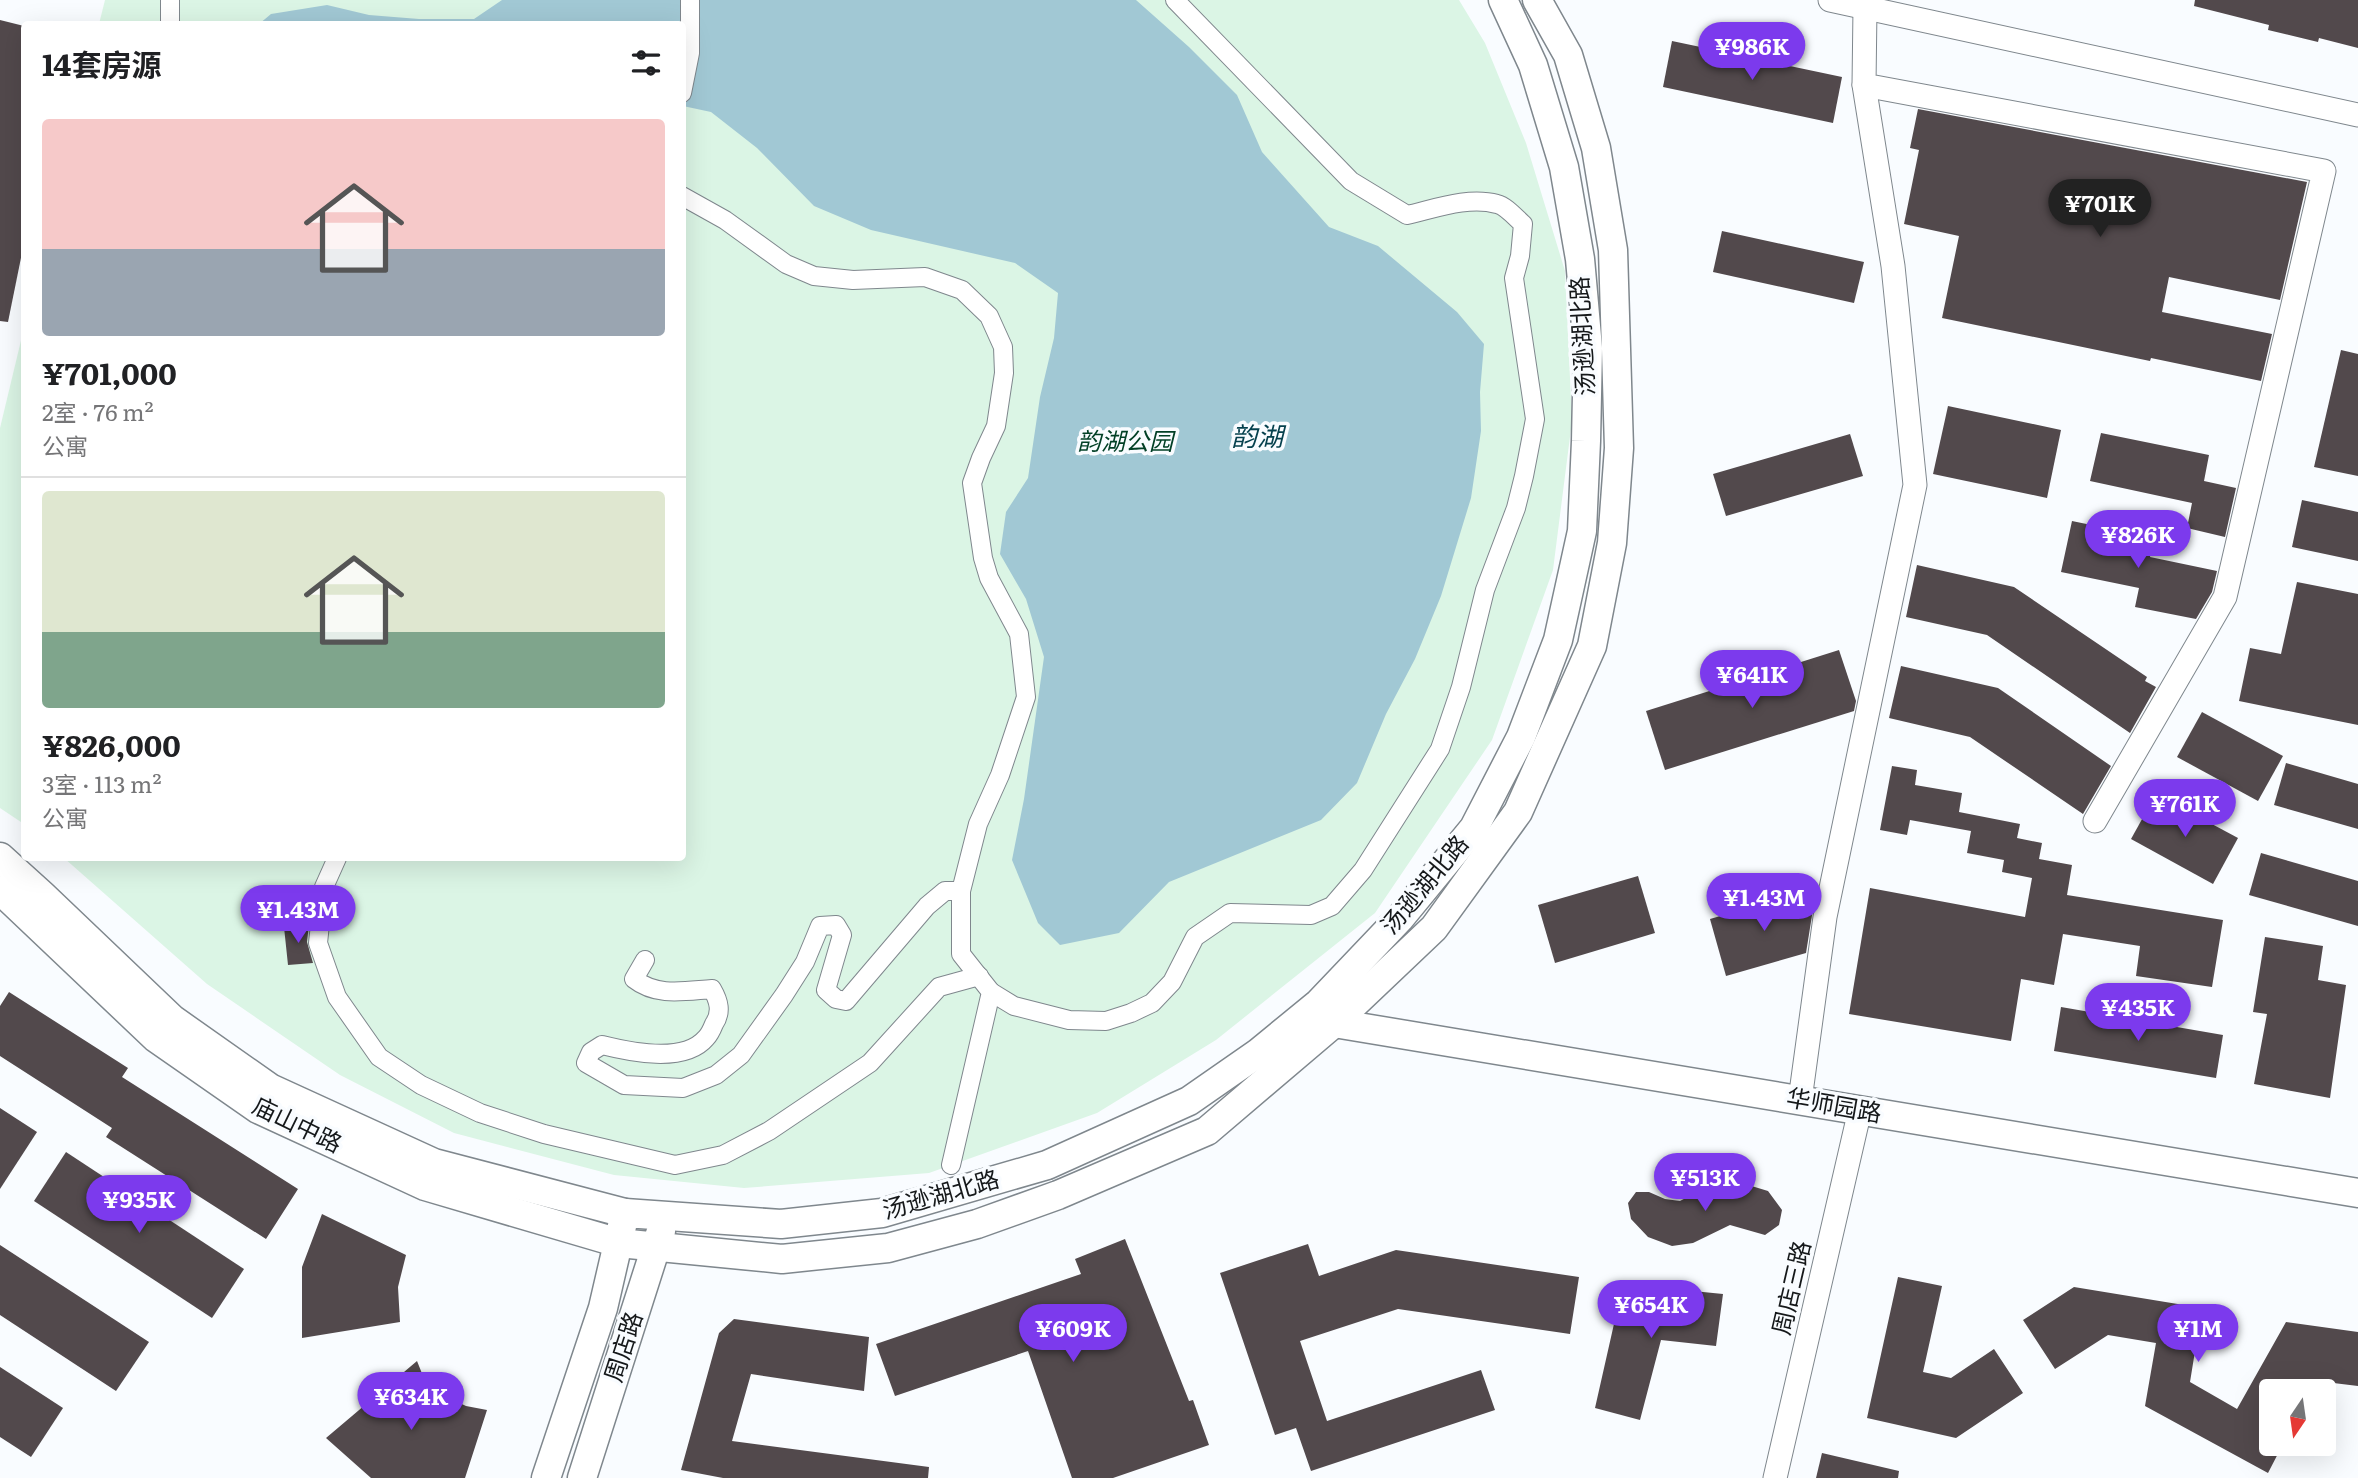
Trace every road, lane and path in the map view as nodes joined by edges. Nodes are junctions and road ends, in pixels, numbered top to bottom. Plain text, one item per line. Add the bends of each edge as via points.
1 (170, 0) edge
2 (690, 0) edge
3 (1175, 0) edge
4 (1503, 0) edge
5 (1537, 0) edge
6 (1830, 0) edge
7 (1865, 8) junction
8 (170, 21) edge
9 (686, 72) edge
10 (1864, 85) junction
11 (2358, 115) edge
12 (686, 198) edge
13 (2095, 821) dead end
14 (0, 858) edge
15 (336, 861) edge
16 (0, 890) edge
17 (961, 891) junction
18 (645, 960) dead end
19 (979, 976) junction
20 (991, 992) junction
21 (1327, 1013) junction
22 (1800, 1100) junction
23 (1860, 1110) junction
24 (951, 1165) dead end
25 (2358, 1193) edge
26 (625, 1213) junction
27 (664, 1216) junction
28 (619, 1243) junction
29 (657, 1248) junction
30 (547, 1478) edge
31 (582, 1478) edge
32 (1775, 1478) edge

1 - 8 street
2 - 9 street
3 - 20 street via 1351,181 1379,201 1407,215 1446,205 1499,204 1523,224 1514,278 1533,431 1516,508 1485,590 1440,748 1363,870 1332,906 1311,915 1230,913 1195,937 1172,982 1152,1003 1106,1021 1039,1013 1014,1006
4 - 21 street, 汤逊湖北路 via 1533,65 1564,167 1580,259 1588,348 1582,531 1558,640 1521,737 1474,828
5 - 21 street, 汤逊湖北路 via 1567,55 1596,148 1613,250 1619,448 1612,543 1592,646 1518,812 1434,928
6 - 7 street
7 - 10 street
7 - 11 street
10 - 13 street via 2324,171 2225,597
10 - 22 street via 1893,266 1915,485 1825,918
12 - 17 street via 786,264 814,276 853,280 925,277 962,289 989,316 1003,347 996,426 972,483 983,558 1019,635 1027,697 978,824
14 - 26 street, 庙山中路 via 172,1019 271,1088 433,1163
15 - 19 street via 324,887 318,943 337,997 379,1058 421,1086 480,1113 544,1134 675,1165 723,1155 769,1131 870,1063 939,987
16 - 28 street, 庙山中路 via 156,1038 258,1109 425,1186
17 - 18 street via 945,891 927,906 846,1001 826,990 842,935 836,925 820,926 805,962 741,1055 716,1075 683,1088 624,1085 586,1063 591,1052 602,1045 662,1055 686,1050 705,1040 718,1019 719,1001 712,989 669,992 646,988 634,979
17 - 19 street via 961,954
19 - 20 street
20 - 24 street
21 - 22 street, 华师园路
21 - 27 street, 汤逊湖北路 via 1189,1101 1047,1165 882,1213 781,1224
21 - 29 street, 汤逊湖北路 via 1207,1131 977,1224 888,1248 782,1259
22 - 23 street, 华师园路
23 - 25 street, 华师园路
23 - 32 street, 周店三路
26 - 27 street, 汤逊湖北路
26 - 28 street
27 - 29 street, 周店路
28 - 29 street, 庙山中路
28 - 30 street, 周店路 via 603,1308
29 - 31 street, 周店路

